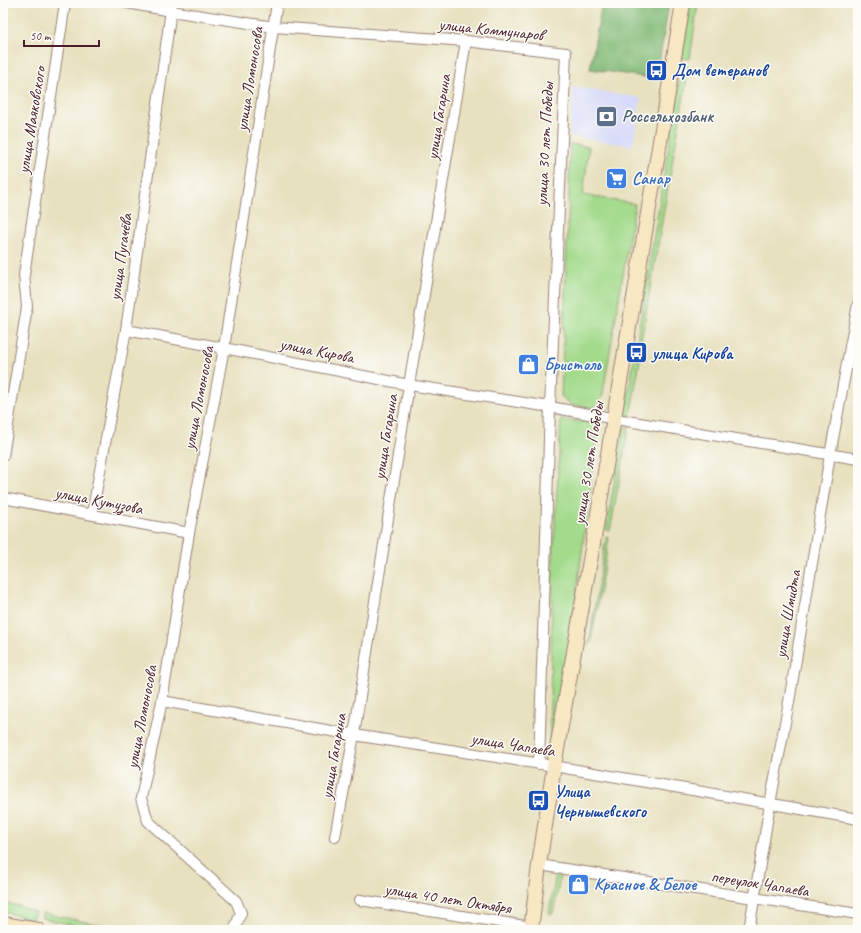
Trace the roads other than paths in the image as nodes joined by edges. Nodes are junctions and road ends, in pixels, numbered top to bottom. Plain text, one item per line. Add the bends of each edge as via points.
1 (65, 3) edge
2 (127, 3) edge
3 (277, 3) edge
4 (683, 3) edge
5 (171, 7) edge
6 (274, 27) junction
7 (466, 41) junction
8 (566, 53) joint
9 (858, 304) edge
10 (126, 330) junction
11 (224, 348) junction
12 (409, 385) junction
13 (550, 408) junction
14 (613, 419) junction
15 (830, 455) junction
16 (3, 456) edge
17 (858, 459) edge
18 (3, 498) edge
19 (92, 514) junction
20 (189, 533) junction
21 (162, 701) junction
22 (354, 735) junction
23 (539, 764) junction
24 (554, 766) junction
25 (770, 804) junction
26 (858, 819) edge
27 (335, 837) dead end
28 (539, 865) junction
29 (754, 898) junction
30 (360, 900) dead end
31 (858, 914) edge
32 (3, 924) edge
33 (531, 928) edge
34 (38, 930) edge
35 (234, 930) edge
36 (749, 930) edge

1 - 16 street, улица Маяковского via 24,275 27,307
2 - 5 street, улица Коммунаров
3 - 6 street, улица Ломоносова
4 - 14 street, улица 30 лет Победы
5 - 6 street, улица Коммунаров
5 - 10 street, улица Пугачёва
6 - 7 street, улица Коммунаров
6 - 11 street, улица Ломоносова
7 - 8 street, улица Коммунаров
7 - 12 street, улица Гагарина
8 - 13 street, улица 30 лет Победы
9 - 15 street, улица Шмидта
10 - 11 street, улица Кирова
10 - 19 street, улица Пугачёва
11 - 12 street, улица Кирова
11 - 20 street, улица Ломоносова
12 - 13 street, улица Кирова
12 - 22 street, улица Гагарина
13 - 14 street, улица Кирова
13 - 23 street, улица 30 лет Победы
14 - 15 street, улица Кирова
14 - 24 street, улица 30 лет Победы
15 - 17 street, улица Кирова
15 - 25 street, улица Шмидта
18 - 19 street, улица Кутузова
19 - 20 street, улица Кутузова
20 - 21 street, улица Ломоносова
21 - 22 street, улица Чапаева
21 - 35 street, улица Ломоносова via 141,798 148,821 236,901 241,913
22 - 23 street, улица Чапаева
22 - 27 street, улица Гагарина
23 - 24 street, улица Чапаева
24 - 25 street, улица Чапаева
24 - 28 street, улица 30 лет Победы
25 - 26 street, улица Чапаева
25 - 29 street, улица Шмидта
28 - 29 street, переулок Чапаева
28 - 33 street, улица 30 лет Победы
29 - 31 street, переулок Чапаева
29 - 36 street, улица Шмидта
30 - 33 street, улица 40 лет Октября
32 - 34 street

